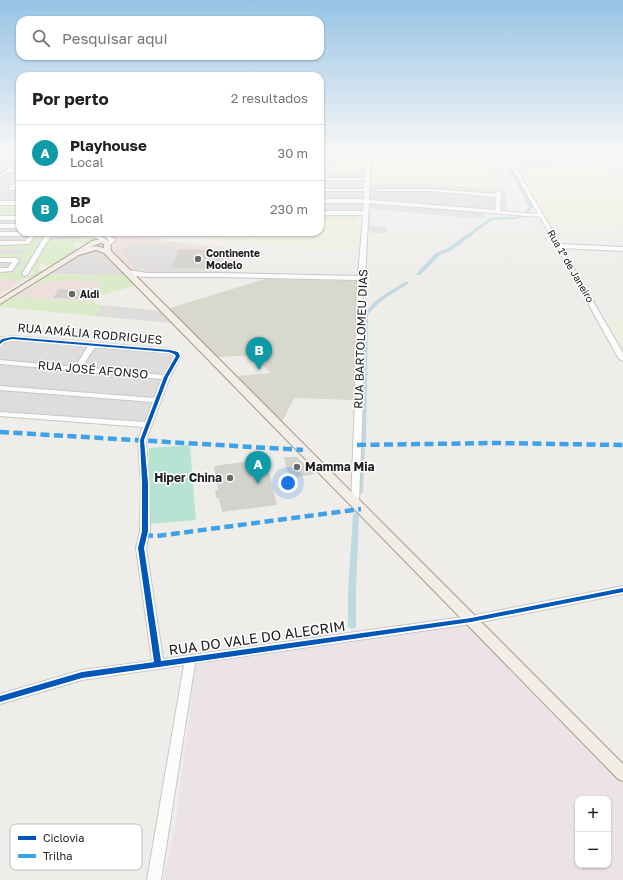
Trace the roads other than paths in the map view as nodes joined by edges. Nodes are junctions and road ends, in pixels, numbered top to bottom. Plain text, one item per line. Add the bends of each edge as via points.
1 (367, 193) edge
2 (499, 193) edge
3 (529, 193) edge
4 (324, 201) edge
5 (367, 201) junction
6 (0, 203) edge
7 (16, 203) edge
8 (428, 207) junction
9 (324, 213) edge
10 (366, 213) junction
11 (426, 213) dead end
12 (497, 213) junction
13 (542, 216) junction
14 (0, 218) edge
15 (11, 218) junction
16 (16, 218) edge
17 (3, 226) edge
18 (16, 226) edge
19 (0, 234) edge
20 (16, 234) edge
21 (32, 236) edge
22 (46, 236) edge
23 (94, 236) edge
24 (97, 236) edge
25 (107, 236) edge
26 (0, 243) edge
27 (94, 246) junction
28 (107, 246) junction
29 (560, 246) junction
30 (623, 249) edge
31 (0, 260) edge
32 (22, 264) junction
33 (0, 270) edge
34 (128, 272) junction
35 (25, 274) dead end
36 (147, 275) junction
37 (38, 277) junction
38 (360, 278) junction
39 (136, 281) junction
40 (0, 298) edge
41 (0, 302) edge
42 (0, 343) edge
43 (93, 344) junction
44 (623, 359) edge
45 (0, 362) edge
46 (77, 368) junction
47 (166, 377) junction
48 (0, 388) edge
49 (157, 400) junction
50 (0, 414) edge
51 (147, 425) junction
52 (355, 502) junction
53 (623, 590) edge
54 (471, 620) junction
55 (190, 660) junction
56 (158, 664) junction
57 (0, 699) edge
58 (623, 774) edge
59 (154, 880) edge

1 - 5 street, RUA BARTOLOMEU DIAS
2 - 12 street
3 - 13 street, Rua 1º de Janeiro
4 - 5 street
5 - 8 street
5 - 10 street, RUA BARTOLOMEU DIAS
6 - 7 street
8 - 11 street
8 - 12 street
9 - 10 street
10 - 38 street, RUA BARTOLOMEU DIAS
12 - 13 street
13 - 29 street, Rua 1º de Janeiro
14 - 15 street
15 - 16 street
15 - 17 street
17 - 18 street
17 - 19 street
19 - 20 street
21 - 26 street via 27,243
22 - 32 street
23 - 27 street
24 - 28 street
25 - 28 street via 112,240
27 - 28 main road
27 - 37 main road via 78,252
28 - 34 main road
29 - 30 street
29 - 44 street, Rua 1º de Janeiro
31 - 32 street via 16,260
32 - 33 street via 10,270
32 - 35 street
34 - 36 street
34 - 39 main road
36 - 38 street
36 - 39 street via 138,277
37 - 40 main road via 23,283
37 - 41 main road
38 - 52 street, RUA BARTOLOMEU DIAS
39 - 52 main road
42 - 43 street, RUA AMÁLIA RODRIGUES via 12,338
43 - 46 street
43 - 47 street, RUA AMÁLIA RODRIGUES via 176,353 178,356
45 - 46 street, RUA JOSÉ AFONSO
46 - 47 street, RUA JOSÉ AFONSO
47 - 49 street, RUA JOSÉ AFONSO
48 - 49 street
49 - 51 street, RUA JOSÉ AFONSO
50 - 51 street
51 - 56 street, RUA JOSÉ AFONSO via 142,440 145,531 141,548
52 - 54 main road
53 - 54 street, RUA DO VALE DO ALECRIM
54 - 55 street, RUA DO VALE DO ALECRIM
54 - 58 main road
55 - 56 street, RUA DO VALE DO ALECRIM
55 - 59 street
56 - 57 street, RUA DO VALE DO ALECRIM via 82,676

